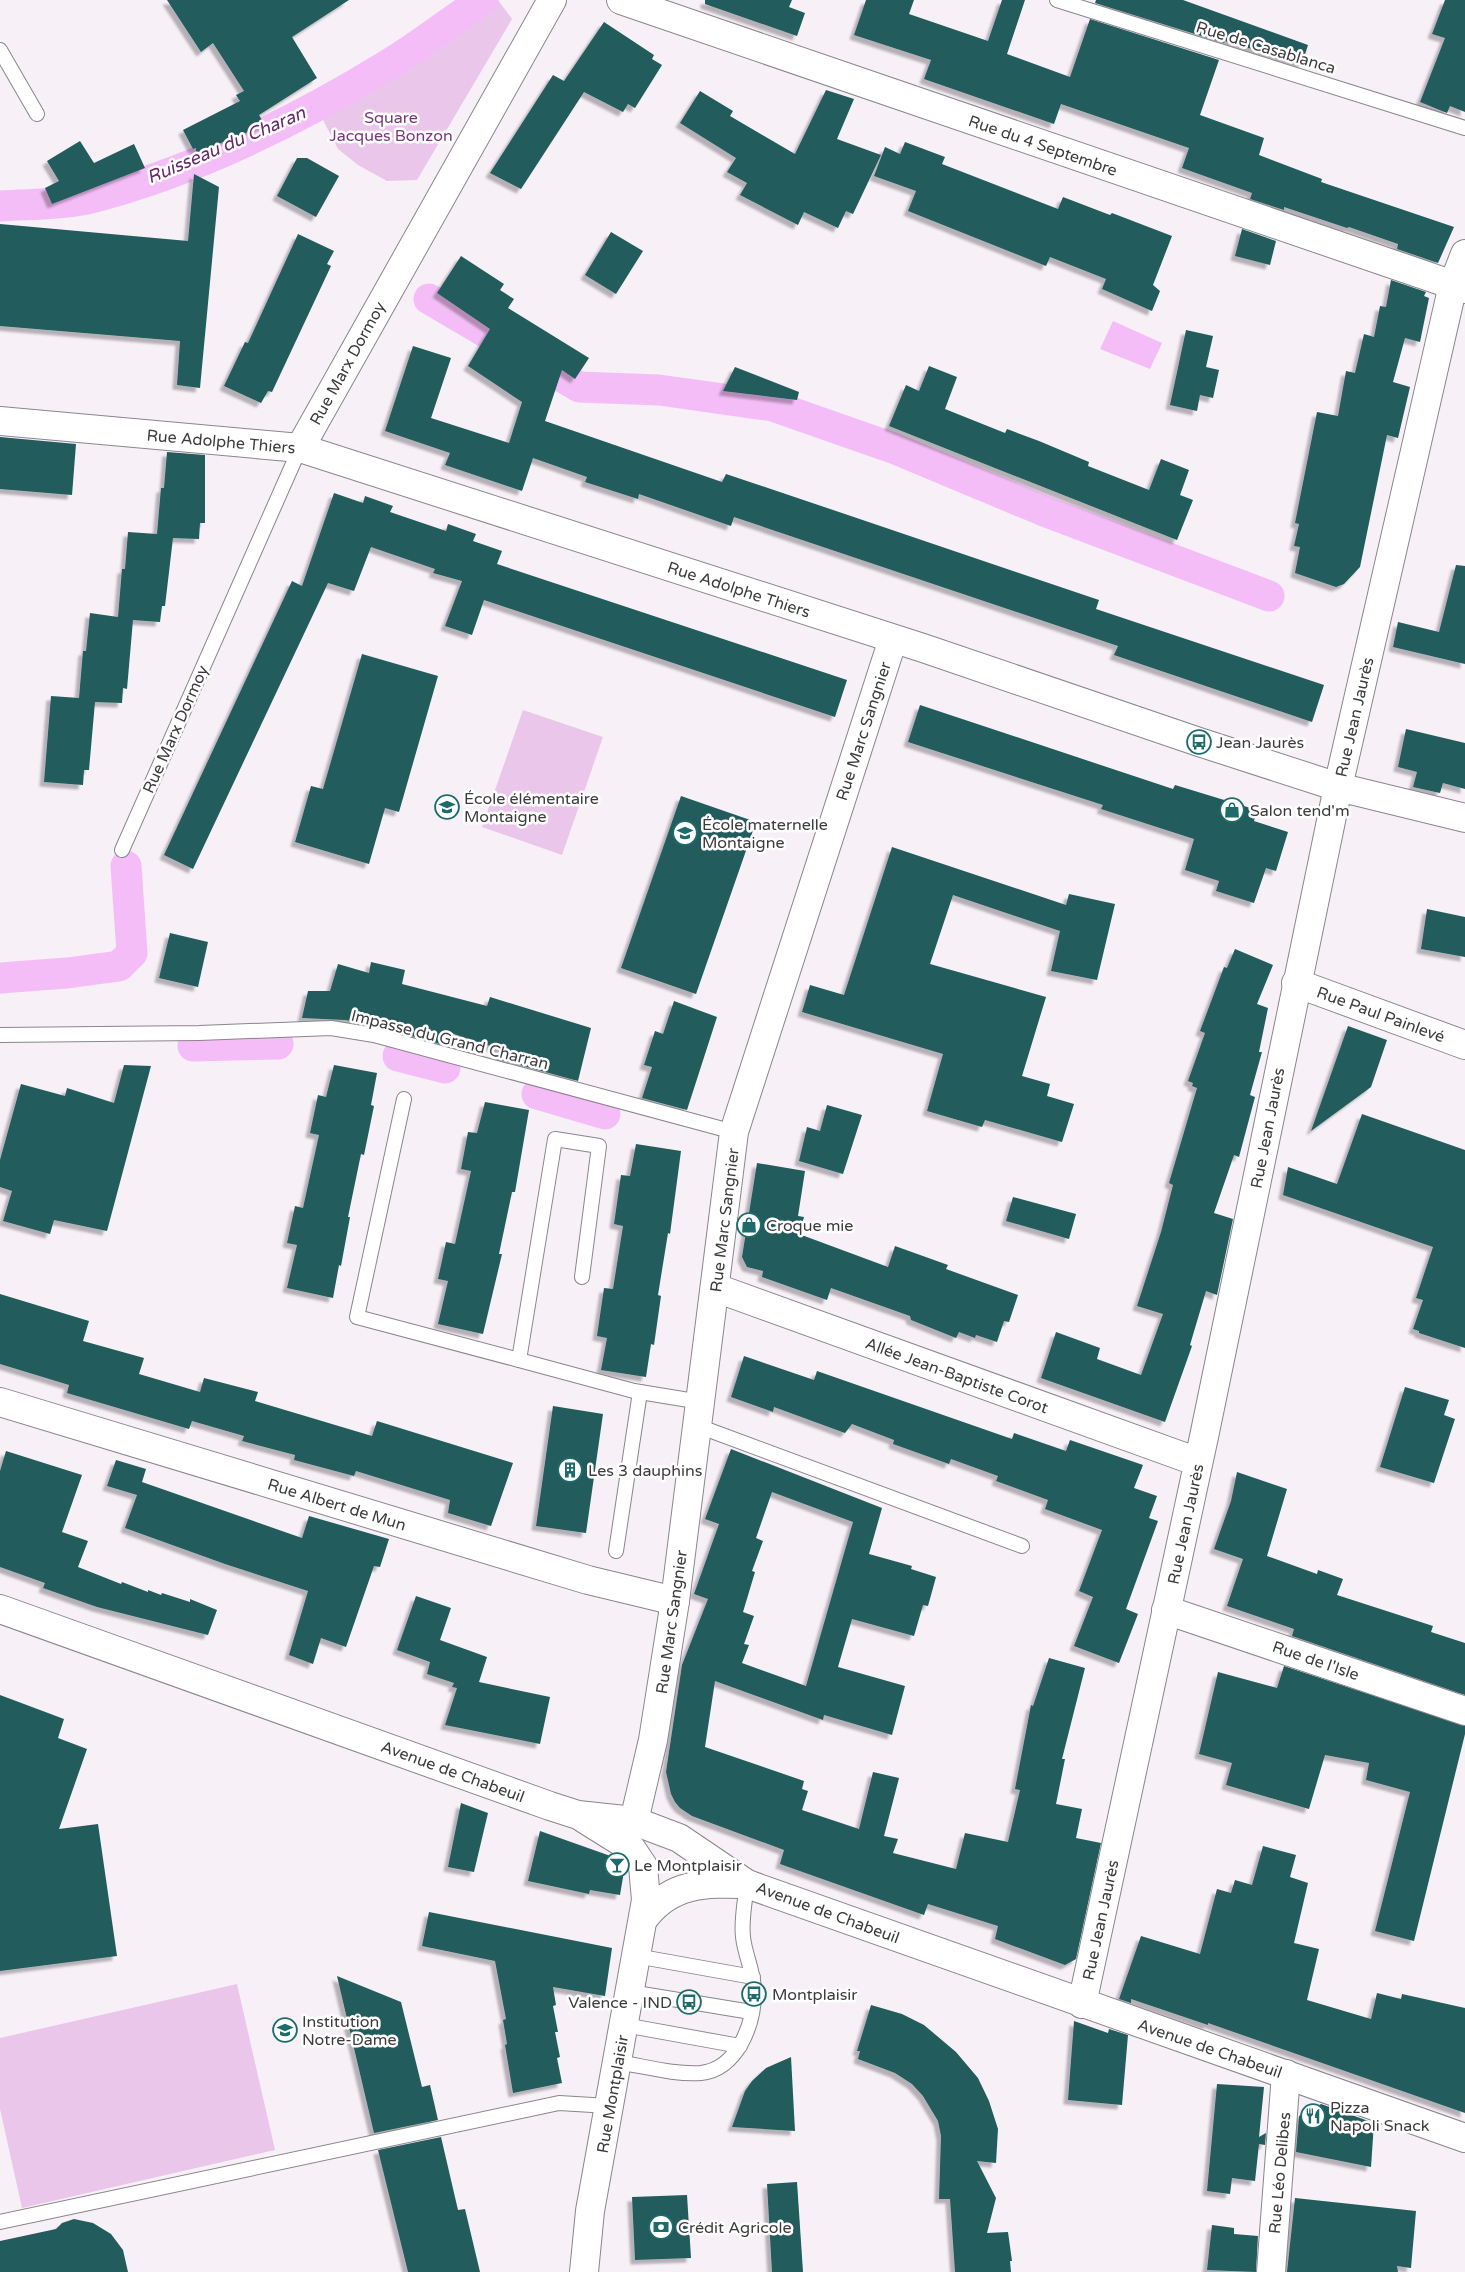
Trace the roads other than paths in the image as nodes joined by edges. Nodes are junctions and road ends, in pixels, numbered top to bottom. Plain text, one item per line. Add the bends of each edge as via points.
1 (552, 0) edge
2 (621, 0) edge
3 (1057, 0) edge
4 (0, 50) edge
5 (36, 114) dead end
6 (1465, 128) edge
7 (1465, 254) edge
8 (1459, 287) edge
9 (0, 421) edge
10 (300, 448) junction
11 (893, 639) junction
12 (1338, 787) junction
13 (1465, 818) edge
14 (122, 850) dead end
15 (1296, 983) junction
16 (0, 1035) edge
17 (1465, 1045) edge
18 (404, 1099) dead end
19 (734, 1132) junction
20 (582, 1277) dead end
21 (716, 1288) junction
22 (519, 1360) junction
23 (640, 1392) junction
24 (0, 1402) edge
25 (699, 1414) junction
26 (1198, 1462) junction
27 (1022, 1546) dead end
28 (616, 1551) dead end
29 (675, 1602) junction
30 (0, 1609) edge
31 (1166, 1610) junction
32 (1465, 1711) edge
33 (578, 1815) junction
34 (634, 1820) junction
35 (747, 1884) junction
36 (645, 1916) junction
37 (636, 1956) junction
38 (752, 1977) junction
39 (630, 1992) junction
40 (1082, 2004) junction
41 (751, 2012) junction
42 (624, 2025) junction
43 (740, 2046) junction
44 (617, 2062) junction
45 (1286, 2074) junction
46 (609, 2106) junction
47 (1465, 2138) edge
48 (0, 2222) edge
49 (584, 2272) edge
50 (1271, 2272) edge

1 - 10 street, Rue Marx Dormoy
2 - 8 street, Rue du 4 Septembre
3 - 6 lane, Rue de Casablanca
4 - 5 lane
7 - 8 street, Rue Jean Jaurès
8 - 12 street, Rue Jean Jaurès
9 - 10 street, Rue Adolphe Thiers
10 - 11 street, Rue Adolphe Thiers
10 - 14 lane, Rue Marx Dormoy
11 - 12 street, Rue Adolphe Thiers
11 - 19 street, Rue Marc Sangnier
12 - 13 street, Rue Adolphe Thiers
12 - 15 street, Rue Jean Jaurès
15 - 17 street, Rue Paul Painlevé
15 - 26 street, Rue Jean Jaurès
16 - 19 lane, Impasse du Grand Charran via 331,1028 374,1035
18 - 22 lane via 357,1317
19 - 21 street, Rue Marc Sangnier
20 - 22 lane via 599,1146 555,1139
21 - 25 street, Rue Marc Sangnier
21 - 26 street, Allée Jean-Baptiste Corot
22 - 23 lane
23 - 25 lane
23 - 28 lane
24 - 29 street, Rue Albert de Mun via 588,1580
25 - 27 lane
25 - 29 street, Rue Marc Sangnier
26 - 31 street, Rue Jean Jaurès
29 - 34 street, Rue Marc Sangnier via 653,1740
30 - 33 street, Avenue de Chabeuil
31 - 32 street, Rue de l'Isle
31 - 40 street, Rue Jean Jaurès
33 - 34 street, Avenue de Chabeuil
33 - 36 street, Rue Montplaisir via 631,1848 643,1866
34 - 35 street, Avenue de Chabeuil via 679,1838
35 - 36 street via 689,1887 668,1894
35 - 38 lane via 743,1937
35 - 40 street, Avenue de Chabeuil
36 - 37 street, Rue Montplaisir
37 - 38 lane
37 - 39 street, Rue Montplaisir
38 - 41 lane
39 - 41 lane
39 - 42 street, Rue Montplaisir
40 - 45 street, Avenue de Chabeuil
41 - 43 lane via 748,2030
42 - 43 lane
42 - 44 street, Rue Montplaisir
43 - 44 lane via 716,2069 702,2072 687,2073
44 - 46 street, Rue Montplaisir
45 - 47 street, Avenue de Chabeuil
45 - 50 street, Rue Léo Delibes
46 - 48 lane via 559,2103
46 - 49 street, Rue Montplaisir via 590,2210

